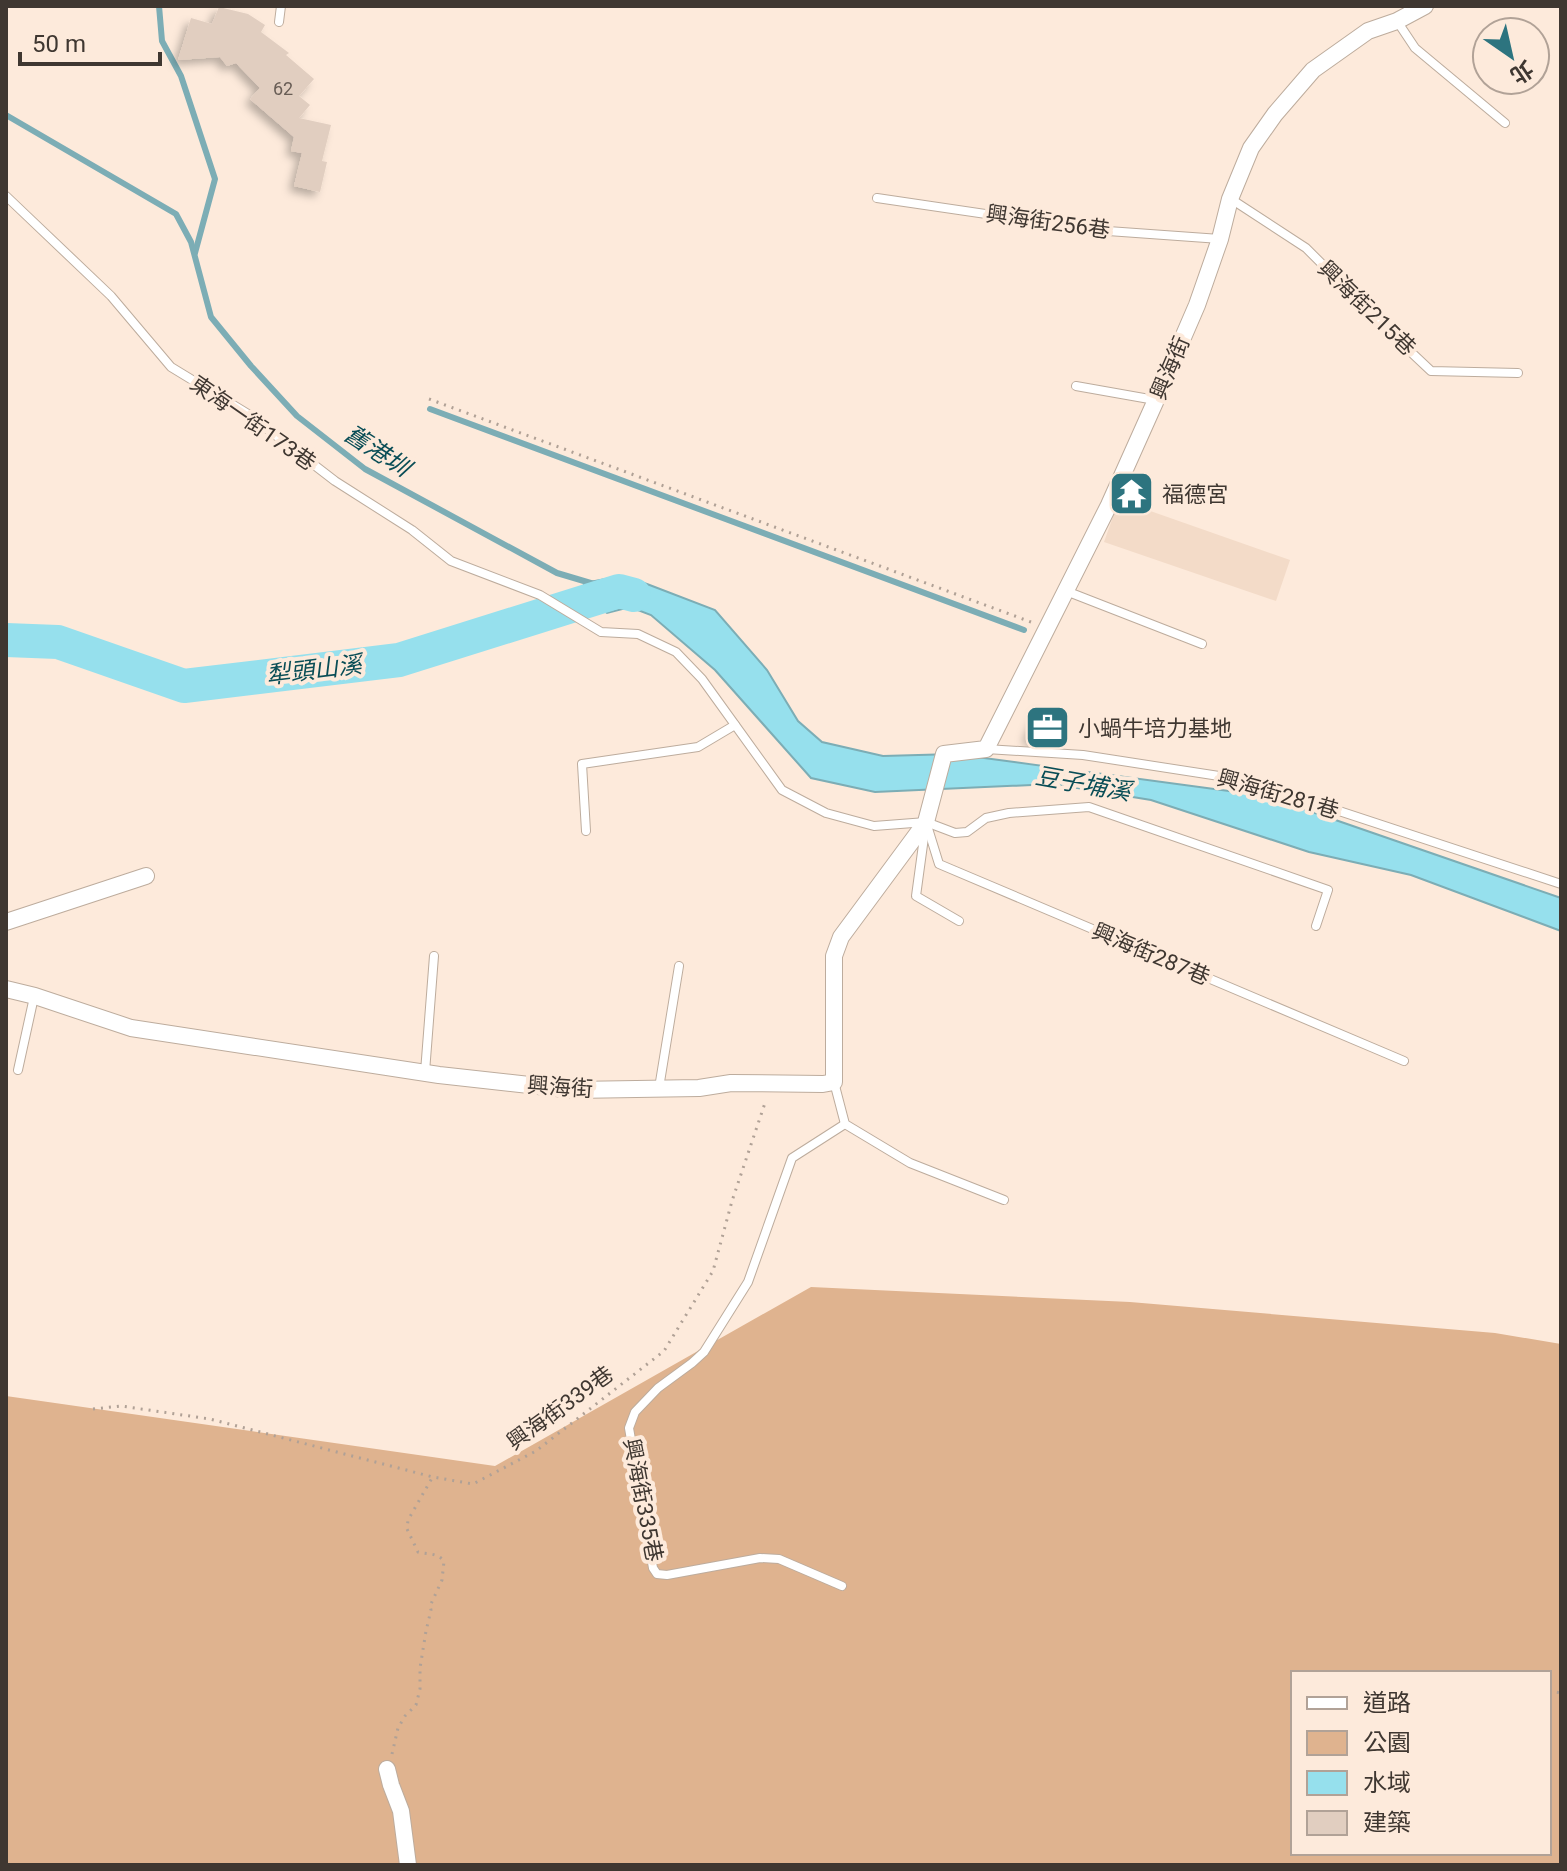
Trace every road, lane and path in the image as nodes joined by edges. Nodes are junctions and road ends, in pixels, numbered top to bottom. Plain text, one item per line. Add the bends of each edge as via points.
1 (281, 6) edge
2 (1425, 6) edge
3 (1397, 21) junction
4 (279, 22) dead end
5 (1505, 123) dead end
6 (6, 196) edge
7 (877, 198) dead end
8 (1230, 199) junction
9 (1220, 239) junction
10 (1518, 373) dead end
11 (1076, 386) dead end
12 (429, 399) dead end
13 (1156, 400) junction
14 (1065, 591) junction
15 (1046, 627) junction
16 (1202, 644) dead end
17 (735, 725) junction
18 (986, 749) junction
19 (926, 822) junction
20 (586, 831) dead end
21 (146, 876) dead end
22 (1561, 884) edge
23 (959, 921) dead end
24 (6, 922) edge
25 (1316, 926) dead end
26 (434, 956) dead end
27 (679, 966) dead end
28 (6, 989) edge
29 (35, 996) junction
30 (1404, 1061) dead end
31 (18, 1070) dead end
32 (425, 1072) junction
33 (834, 1082) junction
34 (772, 1083) junction
35 (659, 1089) junction
36 (845, 1124) junction
37 (1004, 1200) dead end
38 (93, 1409) dead end
39 (433, 1477) junction
40 (842, 1586) dead end
41 (387, 1769) joint
42 (408, 1865) edge

1 - 4 lane
2 - 3 street, 興海街
3 - 5 lane via 1415,48
3 - 8 street, 興海街 via 1368,31 1313,70 1251,148
6 - 17 lane, 東海一街173巷 via 111,296 171,367 248,414 451,561 540,595 601,632 638,634 676,652
7 - 9 lane, 興海街256巷 via 1094,230
8 - 9 street, 興海街
8 - 10 lane, 興海街215巷 via 1306,248 1431,371
9 - 13 street, 興海街
11 - 13 lane
12 - 15 path
13 - 14 street, 興海街
14 - 15 street, 興海街
14 - 16 lane
15 - 18 street, 興海街
17 - 19 lane via 782,790 826,813 874,826
17 - 20 lane via 698,747 582,764
18 - 19 street via 944,754
18 - 22 lane, 興海街281巷 via 1083,755 1245,780
19 - 23 lane via 916,896
19 - 25 lane via 967,832 986,818 1009,813 1089,807 1328,890
19 - 30 lane, 興海街287巷 via 939,864
19 - 33 street via 837,946
21 - 24 street
26 - 32 lane
27 - 35 lane
28 - 29 street, 興海街
29 - 31 lane
29 - 32 street, 興海街 via 131,1028
32 - 35 street, 興海街 via 574,1090
33 - 34 street, 興海街
33 - 36 lane
34 - 35 street, 興海街
34 - 39 path, 興海街339巷 via 713,1271 664,1351 536,1451 473,1484
36 - 37 lane via 910,1163
36 - 40 lane, 興海街335巷 via 792,1158 748,1282 704,1352 658,1388 635,1412 629,1428 657,1574 779,1559
38 - 39 path, 興海街339巷 via 121,1406 210,1419
39 - 41 path via 407,1529 418,1552 444,1561 442,1577 430,1606 416,1705 398,1728
41 - 42 street via 401,1811

